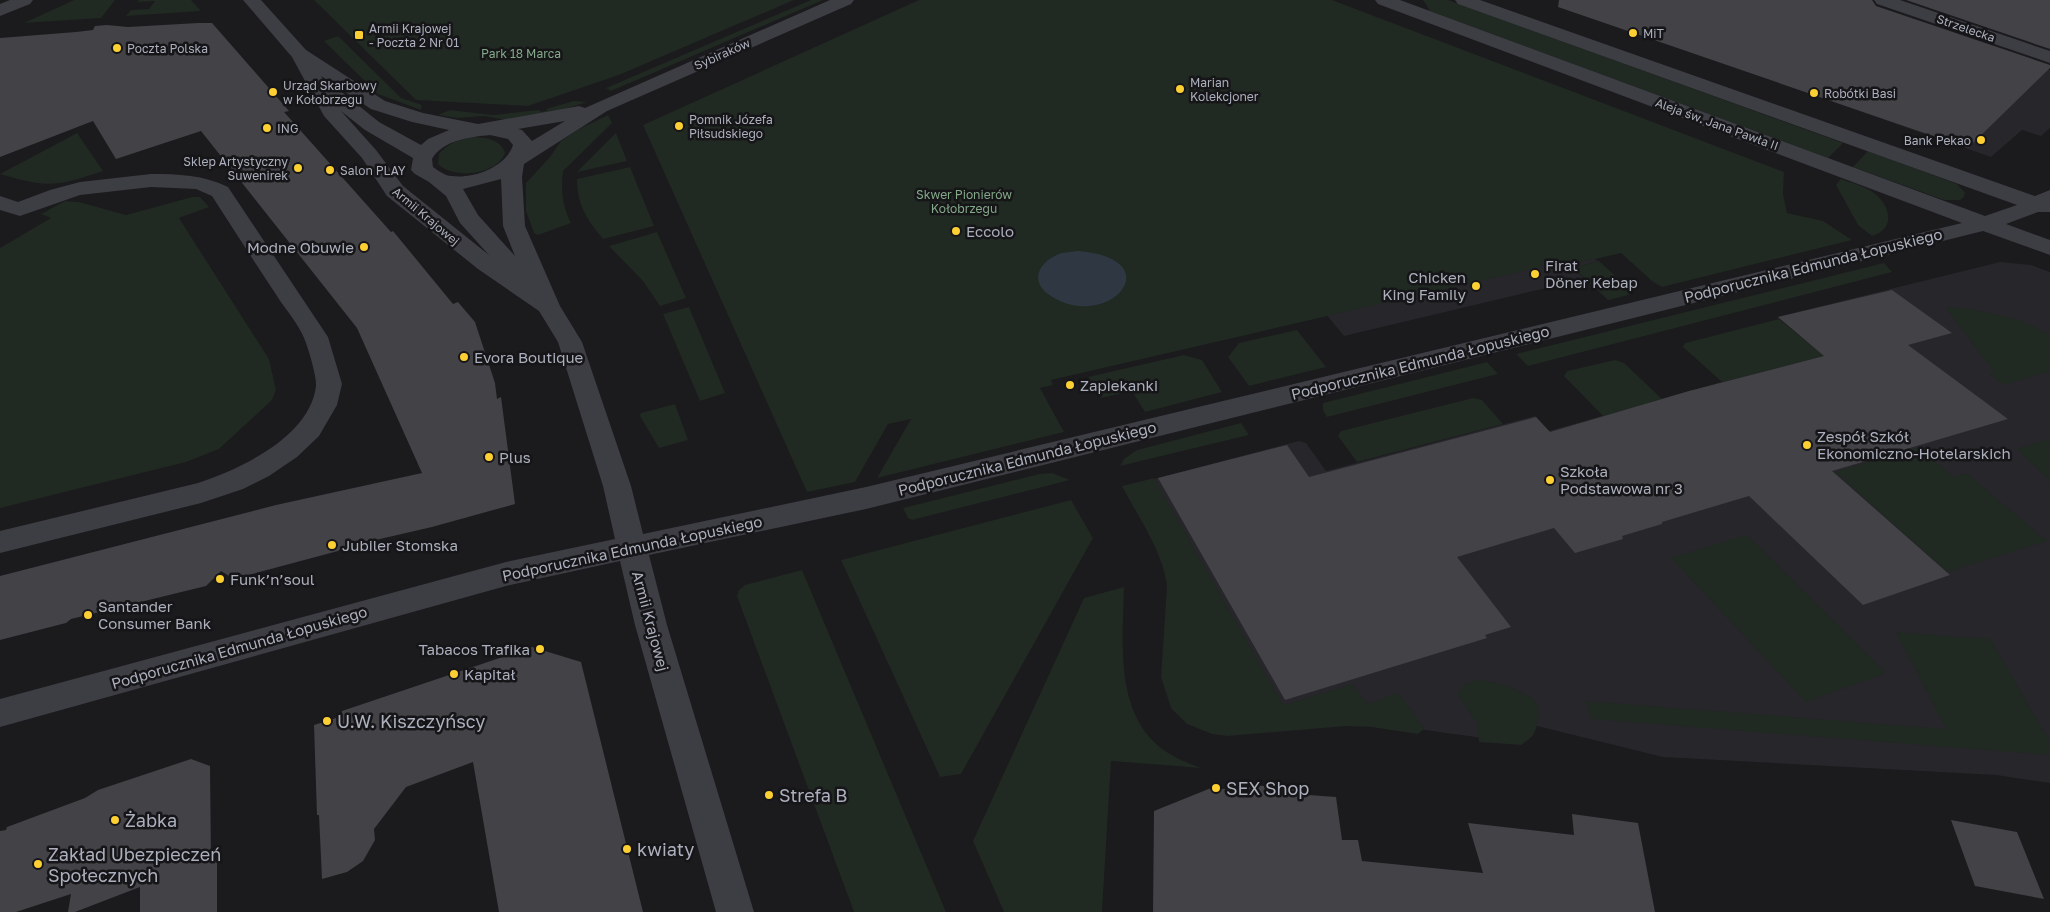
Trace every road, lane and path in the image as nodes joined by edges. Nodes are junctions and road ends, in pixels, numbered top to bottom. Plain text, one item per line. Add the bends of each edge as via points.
1 (24, 0) edge
2 (252, 0) edge
3 (845, 0) edge
4 (1384, 0) edge
5 (1464, 0) edge
6 (1883, 0) edge
7 (0, 11) edge
8 (300, 54) junction
9 (2050, 57) edge
10 (312, 78) junction
11 (600, 107) junction
12 (483, 129) junction
13 (424, 156) junction
14 (517, 161) junction
15 (437, 179) junction
16 (2046, 203) edge
17 (10, 206) edge
18 (0, 220) edge
19 (1984, 224) junction
20 (2050, 248) edge
21 (548, 306) junction
22 (0, 542) edge
23 (635, 559) junction
24 (0, 713) edge
25 (735, 912) edge

1 - 7 street
2 - 8 street, Armii Krajowej
3 - 11 street, Sybiraków
4 - 19 street, Aleja św. Jana Pawła II
5 - 16 street
6 - 9 street, Strzelecka
8 - 10 street, Armii Krajowej
8 - 12 street, Armii Krajowej via 378,105 419,118
10 - 13 street, Armii Krajowej via 372,126
10 - 21 street, Armii Krajowej via 334,116 369,154 395,191 479,258
11 - 12 street, Sybiraków
11 - 14 street, Sybiraków
12 - 13 street, Sybiraków via 450,136 429,148
12 - 14 street, Armii Krajowej via 502,130 519,137 524,143 524,150
13 - 15 street, Armii Krajowej via 422,170
14 - 15 street, Sybiraków via 477,180 448,182
14 - 21 street, Armii Krajowej via 511,184 514,226
15 - 21 street, Armii Krajowej via 455,193 468,218
16 - 19 street, Podporucznika Edmunda Łopuskiego
17 - 18 street
17 - 22 street via 60,192 115,184 192,182 220,192 316,337 329,384 324,405 309,429 287,450 233,482 201,493
19 - 20 street, Aleja św. Jana Pawła II
19 - 23 street, Podporucznika Edmunda Łopuskiego via 866,498
21 - 23 street, Armii Krajowej via 570,342 617,486
23 - 24 street, Podporucznika Edmunda Łopuskiego via 479,580
23 - 25 street, Armii Krajowej via 651,625

